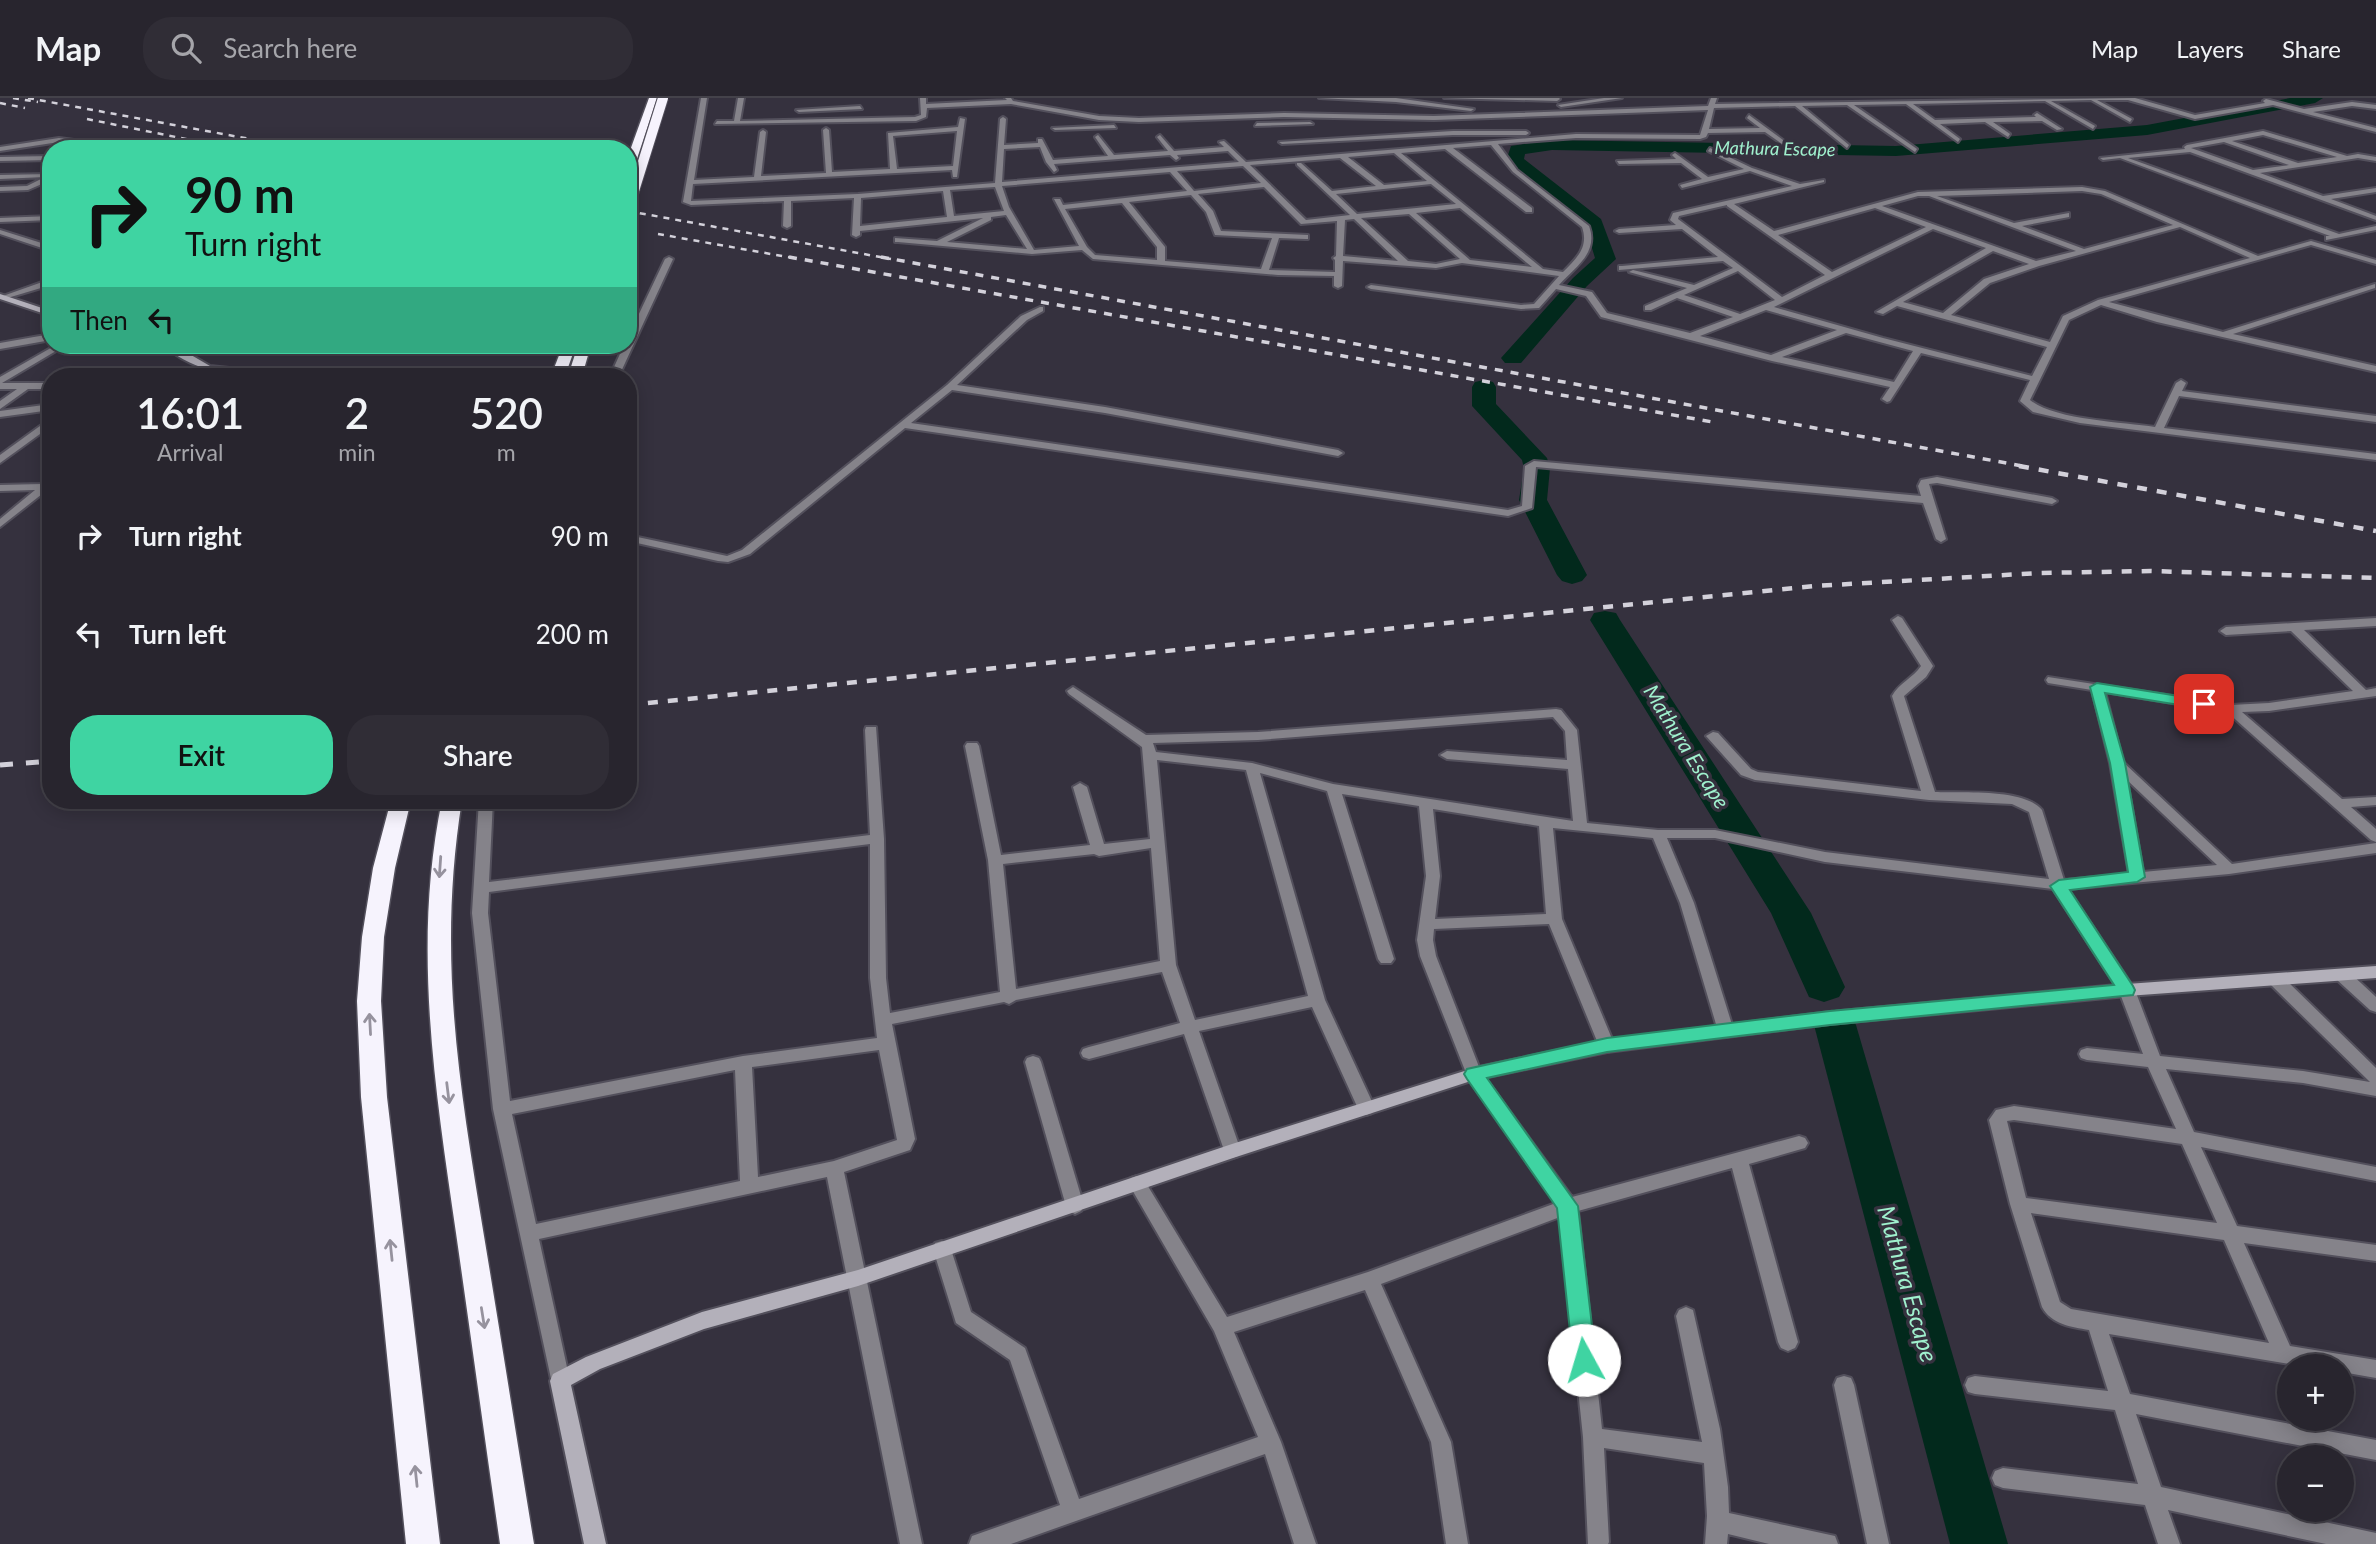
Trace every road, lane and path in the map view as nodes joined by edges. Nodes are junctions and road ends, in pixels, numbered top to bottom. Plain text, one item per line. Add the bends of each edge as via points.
1 (653, 98) edge
2 (663, 98) edge
3 (704, 98) edge
4 (741, 98) edge
5 (802, 98) edge
6 (860, 98) edge
7 (1322, 98) edge
8 (1619, 98) edge
9 (1822, 98) edge
10 (1898, 98) edge
11 (1973, 98) edge
12 (2035, 98) edge
13 (2254, 98) edge
14 (1605, 99) edge
15 (1010, 100) edge
16 (1436, 100) edge
17 (2092, 100) junction
18 (1558, 101) edge
19 (2015, 101) junction
20 (2046, 101) junction
21 (923, 102) edge
22 (1775, 102) edge
23 (1959, 102) junction
24 (1986, 102) junction
25 (1911, 103) junction
26 (1711, 104) edge
27 (1845, 104) junction
28 (2275, 104) junction
29 (1797, 105) junction
30 (2024, 107) dead end
31 (2376, 107) edge
32 (860, 108) junction
33 (1968, 108) dead end
34 (799, 110) junction
35 (1661, 110) junction
36 (2300, 110) junction
37 (2034, 113) dead end
38 (1977, 114) dead end
39 (1283, 115) junction
40 (1749, 117) dead end
41 (1434, 118) junction
42 (1657, 118) dead end
43 (2043, 118) junction
44 (860, 119) junction
45 (962, 119) dead end
46 (1003, 119) dead end
47 (797, 120) junction
48 (1986, 120) junction
49 (2130, 120) dead end
50 (1933, 121) junction
51 (718, 122) dead end
52 (737, 122) junction
53 (1291, 125) junction
54 (1653, 127) dead end
55 (2093, 127) dead end
56 (1055, 128) dead end
57 (961, 129) junction
58 (2060, 129) dead end
59 (826, 130) dead end
60 (1768, 130) junction
61 (2376, 130) edge
62 (763, 132) dead end
63 (1453, 132) junction
64 (1702, 134) junction
65 (1396, 135) junction
66 (2008, 135) dead end
67 (1098, 136) dead end
68 (1160, 136) dead end
69 (1274, 136) dead end
70 (1577, 136) junction
71 (1649, 136) junction
72 (1348, 138) junction
73 (2222, 139) junction
74 (1958, 140) dead end
75 (1222, 142) dead end
76 (1282, 142) junction
77 (42, 143) edge
78 (1784, 143) dead end
79 (1494, 144) junction
80 (637, 145) edge
81 (1472, 145) junction
82 (1847, 146) dead end
83 (1000, 147) junction
84 (1447, 147) junction
85 (0, 149) edge
86 (1229, 149) junction
87 (2191, 149) junction
88 (1412, 150) junction
89 (1915, 150) dead end
90 (1395, 151) junction
91 (1671, 151) dead end
92 (1171, 153) junction
93 (1368, 154) junction
94 (1342, 156) junction
95 (2118, 156) junction
96 (1112, 157) junction
97 (42, 158) edge
98 (2103, 158) dead end
99 (2347, 158) junction
100 (0, 159) edge
101 (1311, 159) junction
102 (2376, 159) edge
103 (1680, 160) junction
104 (1049, 162) junction
105 (1619, 162) dead end
106 (1298, 164) dead end
107 (1246, 165) junction
108 (2299, 165) junction
109 (956, 168) junction
110 (42, 169) edge
111 (1750, 169) junction
112 (0, 170) edge
113 (1187, 170) junction
114 (894, 171) junction
115 (1173, 172) junction
116 (2254, 173) junction
117 (829, 174) junction
118 (42, 176) edge
119 (0, 177) edge
120 (757, 178) junction
121 (1060, 180) junction
122 (1707, 180) junction
123 (42, 181) edge
124 (637, 181) edge
125 (1822, 181) dead end
126 (690, 182) junction
127 (1432, 182) junction
128 (998, 184) junction
129 (1266, 185) junction
130 (1682, 186) dead end
131 (1801, 186) junction
132 (1382, 187) junction
133 (955, 188) junction
134 (0, 189) edge
135 (946, 189) junction
136 (2376, 190) edge
137 (1191, 192) junction
138 (1330, 193) junction
139 (1924, 193) junction
140 (858, 196) junction
141 (788, 199) junction
142 (2324, 199) junction
143 (1124, 200) junction
144 (1730, 204) junction
145 (1871, 205) junction
146 (1461, 206) junction
147 (1529, 210) dead end
148 (1410, 211) junction
149 (1009, 213) junction
150 (992, 215) junction
151 (2066, 215) dead end
152 (42, 218) edge
153 (1356, 218) junction
154 (2376, 218) edge
155 (951, 219) junction
156 (0, 220) edge
157 (1341, 220) junction
158 (2180, 225) junction
159 (787, 226) dead end
160 (1934, 226) junction
161 (2014, 226) junction
162 (1682, 227) junction
163 (2376, 228) edge
164 (1619, 231) dead end
165 (0, 232) edge
166 (1776, 233) junction
167 (1276, 236) junction
168 (2338, 236) junction
169 (1305, 237) dead end
170 (898, 240) dead end
171 (2311, 243) junction
172 (938, 245) junction
173 (42, 246) edge
174 (1992, 247) junction
175 (1084, 248) junction
176 (2084, 251) junction
177 (1032, 252) junction
178 (2255, 257) junction
179 (1337, 258) junction
180 (1727, 258) junction
181 (669, 259) dead end
182 (1161, 261) junction
183 (1468, 262) junction
184 (2376, 262) edge
185 (2036, 264) junction
186 (1407, 265) junction
187 (1622, 268) dead end
188 (1739, 268) junction
189 (1541, 271) junction
190 (1264, 272) junction
191 (1633, 272) dead end
192 (1338, 274) junction
193 (1563, 274) junction
194 (1831, 275) junction
195 (2374, 284) edge
196 (42, 285) edge
197 (1338, 286) dead end
198 (1371, 287) dead end
199 (1558, 287) junction
200 (1694, 287) junction
201 (1676, 295) junction
202 (2, 296) edge
203 (2376, 298) edge
204 (1781, 300) junction
205 (2101, 302) junction
206 (1897, 303) junction
207 (1766, 307) junction
208 (1648, 308) dead end
209 (1040, 309) dead end
210 (42, 311) edge
211 (1880, 312) dead end
212 (1738, 316) junction
213 (1945, 316) junction
214 (637, 327) edge
215 (1845, 330) junction
216 (2223, 334) junction
217 (1691, 336) junction
218 (42, 339) edge
219 (2051, 345) junction
220 (0, 346) edge
221 (1919, 349) junction
222 (47, 354) edge
223 (184, 354) edge
224 (1772, 358) junction
225 (208, 368) edge
226 (2376, 369) edge
227 (2035, 379) junction
228 (0, 383) edge
229 (2181, 383) dead end
230 (1896, 385) junction
231 (26, 386) junction
232 (42, 386) edge
233 (950, 387) junction
234 (2176, 393) junction
235 (1887, 399) dead end
236 (0, 406) edge
237 (42, 408) edge
238 (0, 414) edge
239 (2376, 419) edge
240 (902, 425) junction
241 (42, 428) edge
242 (2158, 429) junction
243 (1339, 453) dead end
244 (2376, 457) edge
245 (0, 460) edge
246 (42, 486) edge
247 (0, 488) edge
248 (42, 491) edge
249 (1928, 500) junction
250 (2052, 501) dead end
251 (5, 515) edge
252 (0, 524) edge
253 (1941, 539) dead end
254 (637, 540) edge
255 (1898, 620) dead end
256 (2376, 622) edge
257 (2294, 627) junction
258 (2226, 631) dead end
259 (2052, 680) dead end
260 (2097, 687) junction
261 (1073, 691) dead end
262 (2376, 692) edge
263 (2362, 693) junction
264 (2231, 709) junction
265 (871, 730) dead end
266 (1713, 736) dead end
267 (1143, 739) junction
268 (972, 746) dead end
269 (1150, 755) junction
270 (1447, 755) dead end
271 (2117, 763) junction
272 (1574, 765) junction
273 (1252, 767) junction
274 (1080, 787) dead end
275 (1333, 788) junction
276 (1929, 796) junction
277 (2376, 801) edge
278 (2339, 804) junction
279 (1426, 806) junction
280 (399, 809) edge
281 (450, 809) edge
282 (485, 809) edge
283 (1546, 823) junction
284 (1581, 828) junction
285 (1657, 834) junction
286 (2376, 837) edge
287 (877, 839) junction
288 (1157, 843) junction
289 (2376, 848) edge
290 (1099, 851) junction
291 (995, 860) junction
292 (2229, 869) junction
293 (2137, 877) junction
294 (2059, 886) junction
295 (481, 888) junction
296 (1554, 919) junction
297 (1428, 925) junction
298 (1386, 959) dead end
299 (1168, 965) junction
300 (2376, 972) edge
301 (2342, 975) junction
302 (2277, 981) junction
303 (2126, 990) junction
304 (1009, 998) junction
305 (1317, 1000) junction
306 (2376, 1006) edge
307 (884, 1020) junction
308 (1189, 1027) junction
309 (1726, 1031) junction
310 (886, 1042) junction
311 (1607, 1045) junction
312 (1089, 1052) dead end
313 (2087, 1054) dead end
314 (743, 1062) junction
315 (1033, 1062) dead end
316 (2155, 1063) junction
317 (1474, 1074) junction
318 (2376, 1079) edge
319 (2376, 1090) edge
320 (1366, 1108) junction
321 (502, 1109) junction
322 (2188, 1138) junction
323 (1799, 1143) dead end
324 (1233, 1151) junction
325 (1739, 1160) junction
326 (834, 1168) junction
327 (2376, 1174) edge
328 (1137, 1183) junction
329 (749, 1186) junction
330 (2019, 1204) junction
331 (1076, 1206) junction
332 (1568, 1206) junction
333 (529, 1233) junction
334 (2230, 1233) junction
335 (942, 1249) junction
336 (2376, 1254) edge
337 (858, 1278) junction
338 (1370, 1280) junction
339 (1686, 1316) dead end
340 (2096, 1323) junction
341 (1222, 1327) junction
342 (1788, 1342) dead end
343 (2284, 1354) joint
344 (2354, 1365) edge
345 (2376, 1369) edge
346 (561, 1381) junction
347 (1844, 1385) dead end
348 (1975, 1385) dead end
349 (2123, 1402) junction
350 (1593, 1437) junction
351 (1271, 1441) junction
352 (2376, 1450) edge
353 (1713, 1454) junction
354 (2003, 1478) dead end
355 (2154, 1496) junction
356 (1073, 1511) junction
357 (1719, 1521) junction
358 (1598, 1542) dead end
359 (423, 1544) edge
360 (517, 1544) edge
361 (595, 1544) edge
362 (911, 1544) edge
363 (980, 1544) edge
364 (1305, 1544) edge
365 (1457, 1544) edge
366 (1716, 1544) edge
367 (1816, 1544) edge
368 (1878, 1544) edge
369 (2169, 1544) edge
370 (2376, 1544) edge

1 - 80 highway
2 - 124 highway, bridge
3 - 126 street
4 - 52 street
5 - 34 street
6 - 32 street
7 - 16 street
8 - 14 street
9 - 27 street
10 - 25 street
11 - 24 street
12 - 20 street
13 - 28 street
14 - 18 street
15 - 21 street
15 - 39 street via 1113,119
16 - 18 street
16 - 18 street via 1493,109
17 - 20 street
17 - 28 street via 2135,99 2194,117
17 - 49 street
19 - 20 street
19 - 24 street
19 - 30 street
20 - 55 street
21 - 44 street via 919,118
22 - 26 street
22 - 29 street
23 - 24 street
23 - 25 street
23 - 33 street
25 - 27 street
25 - 50 street
26 - 35 street
26 - 64 street
27 - 29 street
27 - 89 street
28 - 36 street
29 - 82 street
31 - 36 street via 2353,104
32 - 34 street
32 - 44 street
34 - 47 street
35 - 41 street
35 - 42 street
36 - 61 street
37 - 43 street
38 - 48 street
39 - 41 street
39 - 53 street
40 - 60 street
41 - 53 street
43 - 48 street
43 - 58 street
44 - 47 street
45 - 57 street
46 - 83 street
47 - 52 street
48 - 50 street
48 - 66 street
50 - 74 street
51 - 52 street
53 - 56 street
54 - 71 street
57 - 109 street
57 - 114 street via 890,134
59 - 117 street
60 - 64 street
60 - 78 street
62 - 120 street
63 - 65 street
63 - 70 street
63 - 81 street
64 - 71 street
64 - 111 street via 1710,147
65 - 72 street
65 - 88 street
67 - 96 street
68 - 92 street
69 - 76 street
70 - 71 street
70 - 79 street
72 - 76 street
72 - 93 street
73 - 87 street via 2186,146
73 - 99 street via 2269,134
73 - 108 street
75 - 86 street
76 - 101 street
77 - 85 street
79 - 81 street
79 - 193 street via 1515,171 1585,226 1587,251
81 - 84 street
83 - 104 street via 1041,143
83 - 128 street
84 - 88 street
84 - 147 street
86 - 92 street
86 - 107 street
87 - 95 street
87 - 116 street
88 - 90 street
90 - 93 street
90 - 127 street
91 - 103 street
92 - 96 street
92 - 113 street
93 - 94 street
94 - 101 street
94 - 132 street
95 - 98 street
95 - 168 street
96 - 104 street
97 - 100 street
99 - 102 street
99 - 108 street
101 - 107 street
103 - 105 street
103 - 122 street
104 - 121 street
106 - 138 street
107 - 113 street
107 - 129 street
108 - 116 street
109 - 114 street
109 - 133 street
110 - 112 street
111 - 122 street
111 - 131 street
113 - 115 street
114 - 117 street
115 - 121 street
115 - 137 street
116 - 142 street
117 - 120 street
118 - 119 street
120 - 126 street
121 - 128 street
122 - 130 street
123 - 134 street via 28,188
125 - 131 street
126 - 141 street via 687,202 691,203
127 - 132 street
127 - 146 street
128 - 133 street
128 - 149 street
129 - 137 street
129 - 157 street via 1301,221
131 - 144 street
132 - 138 street
133 - 135 street
135 - 140 street
135 - 155 street
136 - 142 street
137 - 143 street
137 - 167 street via 1211,215 1218,233
138 - 153 street
139 - 145 street
139 - 158 street via 2092,190
139 - 161 street
140 - 141 street
140 - 155 street via 856,232
141 - 159 street
142 - 154 street
143 - 175 street via 1059,204
143 - 182 street via 1161,247
144 - 162 street via 1676,215 1674,220
144 - 166 street
145 - 160 street
145 - 166 street
146 - 148 street
146 - 189 street
148 - 153 street
148 - 183 street
149 - 150 street
149 - 177 street
150 - 155 street
150 - 172 street
151 - 161 street
152 - 156 street
153 - 157 street
153 - 186 street
157 - 179 street
158 - 176 street
158 - 178 street
160 - 174 street
160 - 194 street
161 - 176 street
162 - 164 street
162 - 180 street
163 - 168 street
165 - 173 street
166 - 194 street
167 - 169 street
167 - 190 street
168 - 171 street
170 - 172 street
171 - 178 street
171 - 184 street
172 - 177 street
174 - 185 street
174 - 206 street
175 - 177 street
175 - 182 street via 1098,258
176 - 185 street
178 - 205 street
179 - 186 street
179 - 192 street
180 - 187 street
180 - 188 street
181 - 214 street
182 - 190 street
183 - 186 street
183 - 189 street
185 - 213 street via 1987,281
188 - 200 street
188 - 204 street
189 - 193 street
190 - 192 street
191 - 200 street
192 - 197 street
193 - 199 street
194 - 204 street
195 - 203 street
195 - 216 street
196 - 202 street
198 - 199 street via 1521,307 1536,306
199 - 217 street via 1589,294 1604,315
200 - 201 street
201 - 208 street
201 - 212 street
202 - 210 street
204 - 207 street
205 - 216 street
205 - 219 street via 2066,318
206 - 211 street
206 - 213 street
207 - 212 street
207 - 215 street
209 - 233 street via 1024,318
212 - 217 street
213 - 219 street
215 - 221 street
215 - 224 street
216 - 226 street
217 - 224 street
218 - 220 street
219 - 227 street
221 - 227 street
221 - 230 street
222 - 228 street
223 - 225 street
224 - 230 street
227 - 242 street via 2025,401 2036,410
228 - 231 street
229 - 234 street
230 - 235 street
231 - 232 street
231 - 236 street
233 - 240 street
233 - 243 street
234 - 239 street
234 - 242 street
237 - 238 street
240 - 249 street via 1508,513 1527,509 1530,466 1536,464
240 - 254 street via 737,556 719,558
241 - 245 street
242 - 244 street
246 - 247 street
248 - 251 street
249 - 250 street via 1923,486 1937,480
249 - 253 street
251 - 252 street
255 - 276 street via 1927,666 1898,696
256 - 257 street
257 - 258 street
257 - 263 street
259 - 260 street
260 - 264 street
260 - 271 street
261 - 267 street
262 - 263 street
263 - 264 street
264 - 278 street
265 - 287 street
266 - 276 street via 1755,776
267 - 269 street
267 - 272 street via 1278,735 1556,713 1572,730
268 - 291 street
269 - 273 street
269 - 288 street
270 - 272 street
271 - 292 street
271 - 293 street
272 - 284 street
273 - 275 street
273 - 305 street
274 - 290 street
275 - 279 street
275 - 298 street
276 - 294 street via 2013,800 2029,805 2035,810
277 - 278 street
278 - 286 street
279 - 283 street
279 - 297 street via 1433,876
359 -> 280 highway via 374,1097 369,1001 375,923
281 -> 360 highway via 441,849 435,971 448,1097
282 - 295 street
283 - 284 street
283 - 296 street
284 - 285 street
285 - 294 street via 1715,834 1825,857
285 - 309 street via 1687,902
287 - 295 street
287 - 307 street via 878,978
288 - 290 street
288 - 299 street
289 - 292 street
290 - 291 street
291 - 304 street
292 - 293 street
293 - 294 street
294 - 303 street
295 - 321 street
296 - 297 street
296 - 311 street
297 - 317 street via 1428,956
299 - 304 street
299 - 308 street
300 - 301 street
301 - 302 street
301 - 306 street
302 - 303 street
302 - 318 street
303 - 309 street
303 - 316 street
304 - 307 street
305 - 308 street
305 - 320 street
307 - 310 street
308 - 312 street
308 - 324 street
309 - 311 street
310 - 314 street
310 - 326 street via 904,1145
311 - 317 street
313 - 316 street
314 - 321 street
314 - 329 street
315 - 331 street
316 - 319 street via 2303,1077
316 - 322 street
317 - 320 street
317 - 332 street
320 - 324 street
321 - 333 street
322 - 327 street
322 - 330 street via 2002,1115 1998,1120
322 - 334 street
323 - 325 street
324 - 328 street
325 - 332 street
325 - 342 street
326 - 329 street
326 - 337 street
328 - 331 street
328 - 341 street
329 - 333 street
330 - 334 street
330 - 340 street via 2052,1307 2066,1317
331 - 335 street
332 - 338 street
332 - 350 street
333 - 346 street
334 - 336 street
334 - 343 street
335 - 337 street
335 - 356 street via 963,1317 1009,1346 1023,1363
337 - 346 street via 702,1321 605,1358
337 - 362 street
338 - 341 street
338 - 365 street via 1441,1442
339 - 353 street
340 - 343 street
340 - 349 street
341 - 351 street
344 - 345 street
346 - 361 street
347 - 368 street
348 - 349 street
349 - 352 street
349 - 355 street
350 - 353 street
350 - 358 street
351 - 356 street
351 - 364 street
353 - 357 street
354 - 355 street
355 - 369 street
355 - 370 street
356 - 363 street
357 - 366 street
357 - 367 street

